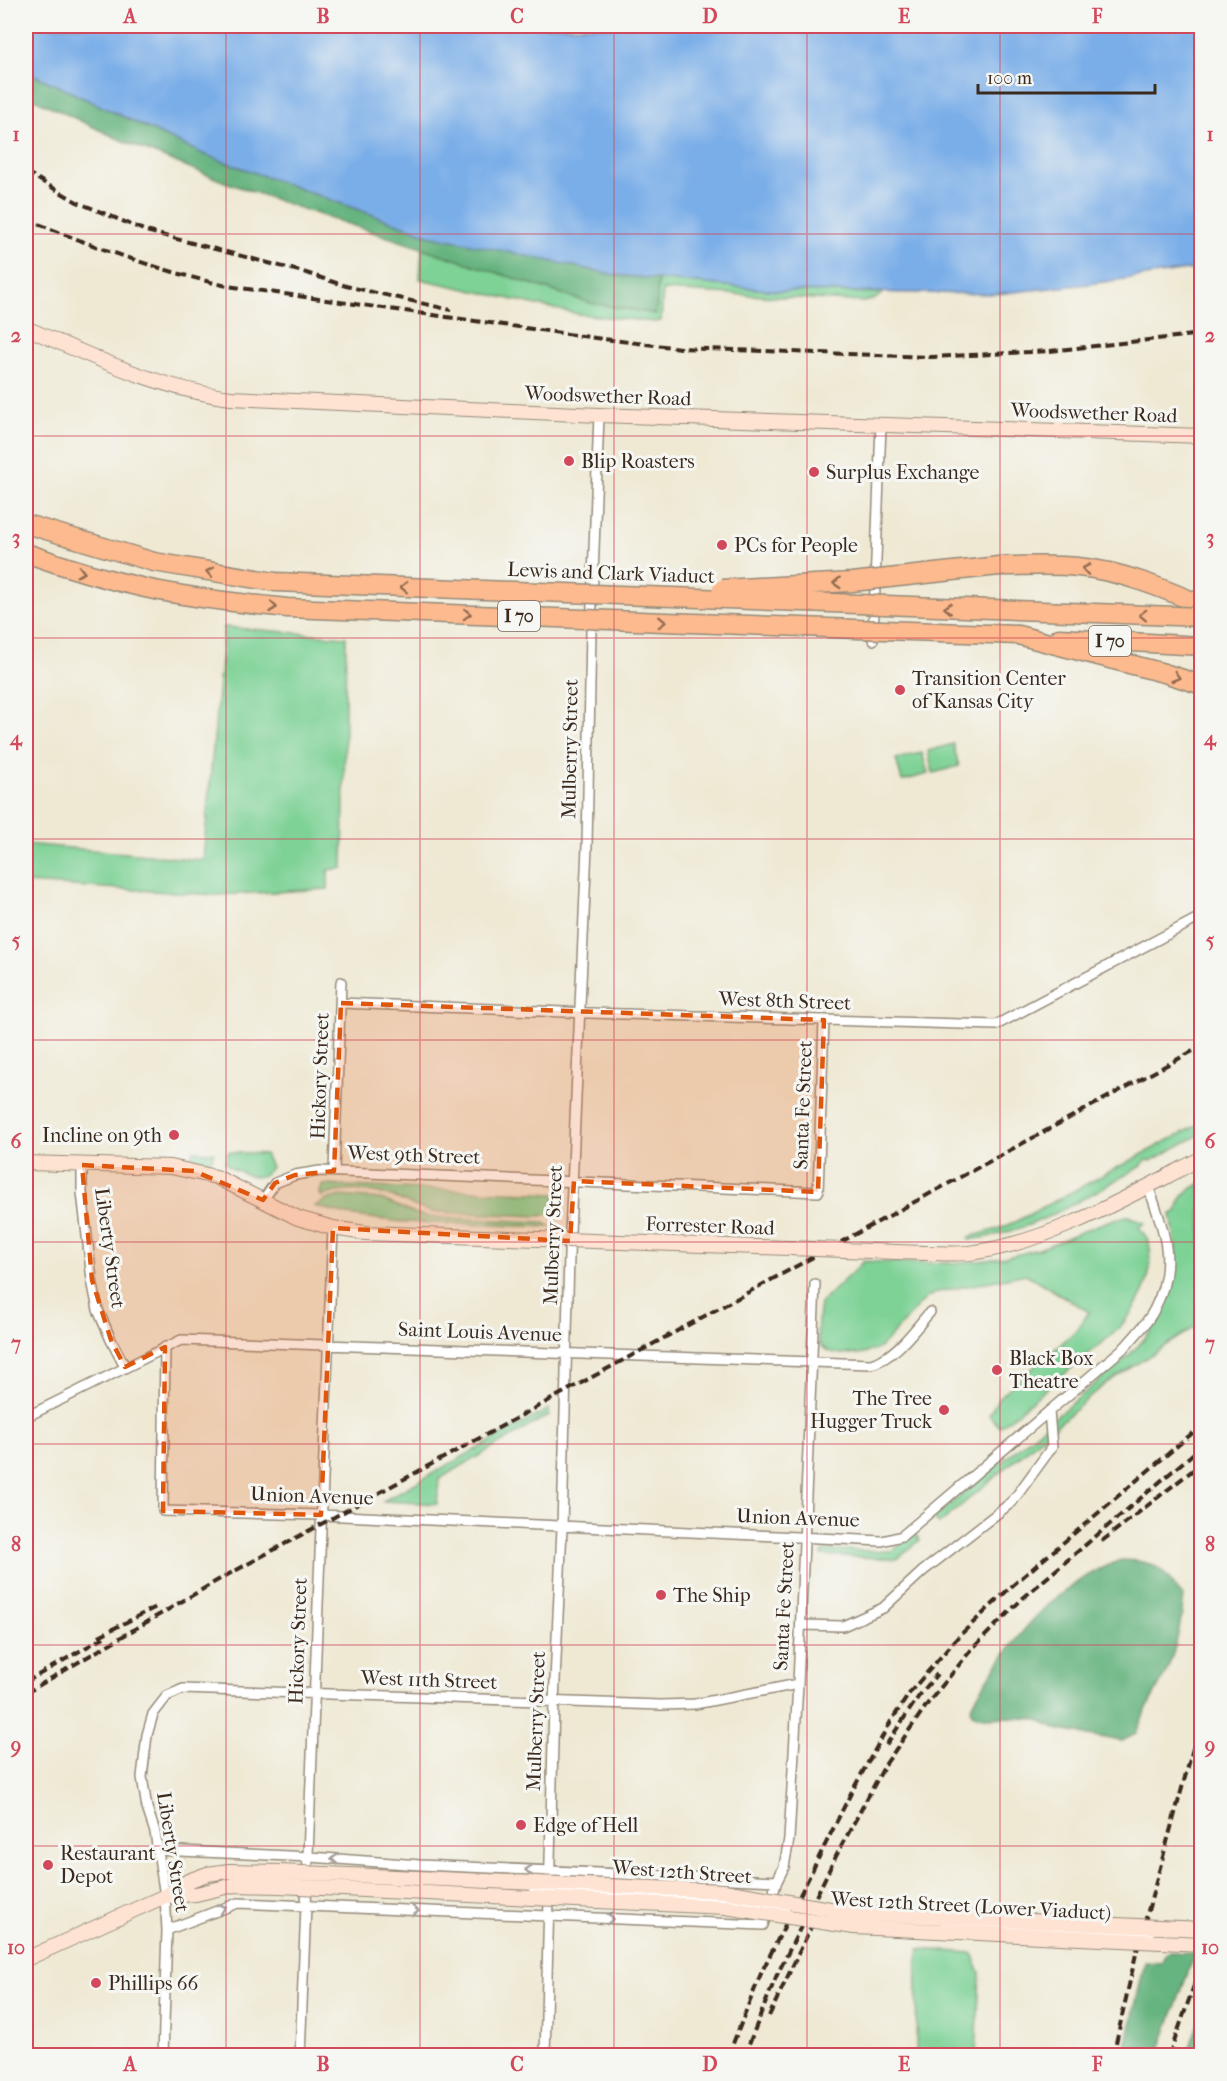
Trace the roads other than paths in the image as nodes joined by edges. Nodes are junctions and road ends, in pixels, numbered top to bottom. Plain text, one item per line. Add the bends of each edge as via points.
1 (26, 328) edge
2 (599, 416) junction
3 (881, 425) junction
4 (1202, 436) edge
5 (26, 524) edge
6 (26, 553) edge
7 (609, 595) junction
8 (1202, 605) edge
9 (1202, 617) edge
10 (1018, 635) junction
11 (873, 640) dead end
12 (1202, 646) edge
13 (1202, 685) edge
14 (1202, 916) edge
15 (341, 982) dead end
16 (341, 1003) junction
17 (580, 1013) junction
18 (824, 1020) junction
19 (1202, 1158) edge
20 (26, 1163) edge
21 (82, 1165) junction
22 (334, 1171) junction
23 (574, 1181) junction
24 (1148, 1186) junction
25 (818, 1192) joint
26 (263, 1200) junction
27 (333, 1228) junction
28 (815, 1284) dead end
29 (930, 1312) dead end
30 (329, 1344) junction
31 (165, 1347) junction
32 (567, 1353) junction
33 (812, 1364) junction
34 (125, 1367) junction
35 (1049, 1411) junction
36 (26, 1417) edge
37 (321, 1515) junction
38 (562, 1528) junction
39 (805, 1538) junction
40 (801, 1625) junction
41 (798, 1684) junction
42 (315, 1693) junction
43 (166, 1696) joint
44 (554, 1703) junction
45 (158, 1850) junction
46 (310, 1857) junction
47 (550, 1870) junction
48 (308, 1881) junction
49 (777, 1881) junction
50 (165, 1896) junction
51 (306, 1906) junction
52 (549, 1917) junction
53 (1202, 1929) edge
54 (167, 1930) junction
55 (1202, 1936) edge
56 (1202, 1944) edge
57 (26, 1959) edge
58 (163, 2055) edge
59 (300, 2055) edge
60 (545, 2055) edge

1 - 2 street, Woodswether Road via 147,379 198,394
2 - 3 street, Woodswether Road
2 - 17 street, Mulberry Street
3 - 4 street, Woodswether Road
3 - 11 street
7 -> 5 highway, Lewis and Clark Viaduct / I 70, bridge via 275,582 154,562
6 -> 10 highway, I 70, bridge via 73,570 145,588 287,608
8 -> 7 highway, bridge via 1117,575 1044,565 852,582
9 -> 7 highway, Lewis and Clark Viaduct / I 70, bridge
10 - 12 highway, I 70
10 -> 13 highway
14 - 18 street, West 8th Street via 996,1025
15 - 16 street, Hickory Street
16 - 17 street, West 8th Street
16 - 22 street, Hickory Street
17 - 18 street, West 8th Street
17 - 23 street, Mulberry Street
18 - 25 street, Santa Fe Street
19 - 24 street
20 - 21 street
21 - 26 street via 194,1170
21 - 34 street, Liberty Street via 98,1310
22 - 23 street, West 9th Street
22 - 26 street, West 9th Street via 295,1175 275,1183
23 - 25 street, West 9th Street
23 - 32 street, Mulberry Street
24 - 27 street, Forrester Road, bridge via 1067,1225 1011,1245 973,1253 365,1233
24 - 35 street, Union Avenue via 1164,1230 1168,1259 1154,1311 1126,1346
26 - 27 street, Forrester Road via 298,1218
27 - 30 street, Hickory Street
28 - 33 street, Santa Fe Street
29 - 33 street, Saint Louis Avenue via 882,1361
30 - 31 street, Saint Louis Avenue via 181,1340
30 - 32 street, Saint Louis Avenue
30 - 37 street, Hickory Street
31 - 34 street, Saint Louis Avenue
31 - 37 street, Union Avenue via 163,1511
32 - 33 street, Saint Louis Avenue
32 - 38 street, Mulberry Street
33 - 39 street, Santa Fe Street
34 - 36 street, Saint Louis Avenue
35 - 39 street, Union Avenue via 902,1536 882,1541
35 - 40 street via 1053,1446 1012,1502 923,1571 883,1608 843,1626
37 - 38 street, Union Avenue
37 - 42 street, Hickory Street
38 - 39 street, Union Avenue
38 - 44 street, Mulberry Street
39 - 40 street, Santa Fe Street
40 - 41 street, Santa Fe Street
41 - 44 street, West 11th Street via 695,1704
41 - 49 street, Santa Fe Street via 789,1839 784,1868
42 - 43 street, West 11th Street via 183,1689
42 - 44 street, West 11th Street
42 - 46 street, Hickory Street
43 - 45 street, Liberty Street via 153,1714 142,1777
44 - 47 street, Mulberry Street
45 - 46 street, West 12th Street
45 - 50 street, Liberty Street
47 -> 46 street, West 12th Street
46 - 48 street, Hickory Street
47 - 49 street, West 12th Street
47 - 52 street, Mulberry Street
48 - 51 street, Hickory Street
48 - 55 street, West 12th Street (Lower Viaduct), bridge via 725,1899 855,1921
52 -> 49 street, Santa Fe Street via 763,1925
50 - 53 street, West 12th Street, bridge via 188,1881 229,1870 724,1891 854,1913
50 - 54 street, Liberty Street
50 - 56 street, West 12th Street, bridge via 234,1885 279,1886 725,1907 854,1927
50 - 57 street, West 12th Street
51 -> 52 street
54 -> 51 street via 238,1903
51 - 59 street, Hickory Street
52 - 60 street, Mulberry Street
54 - 58 street, Liberty Street

